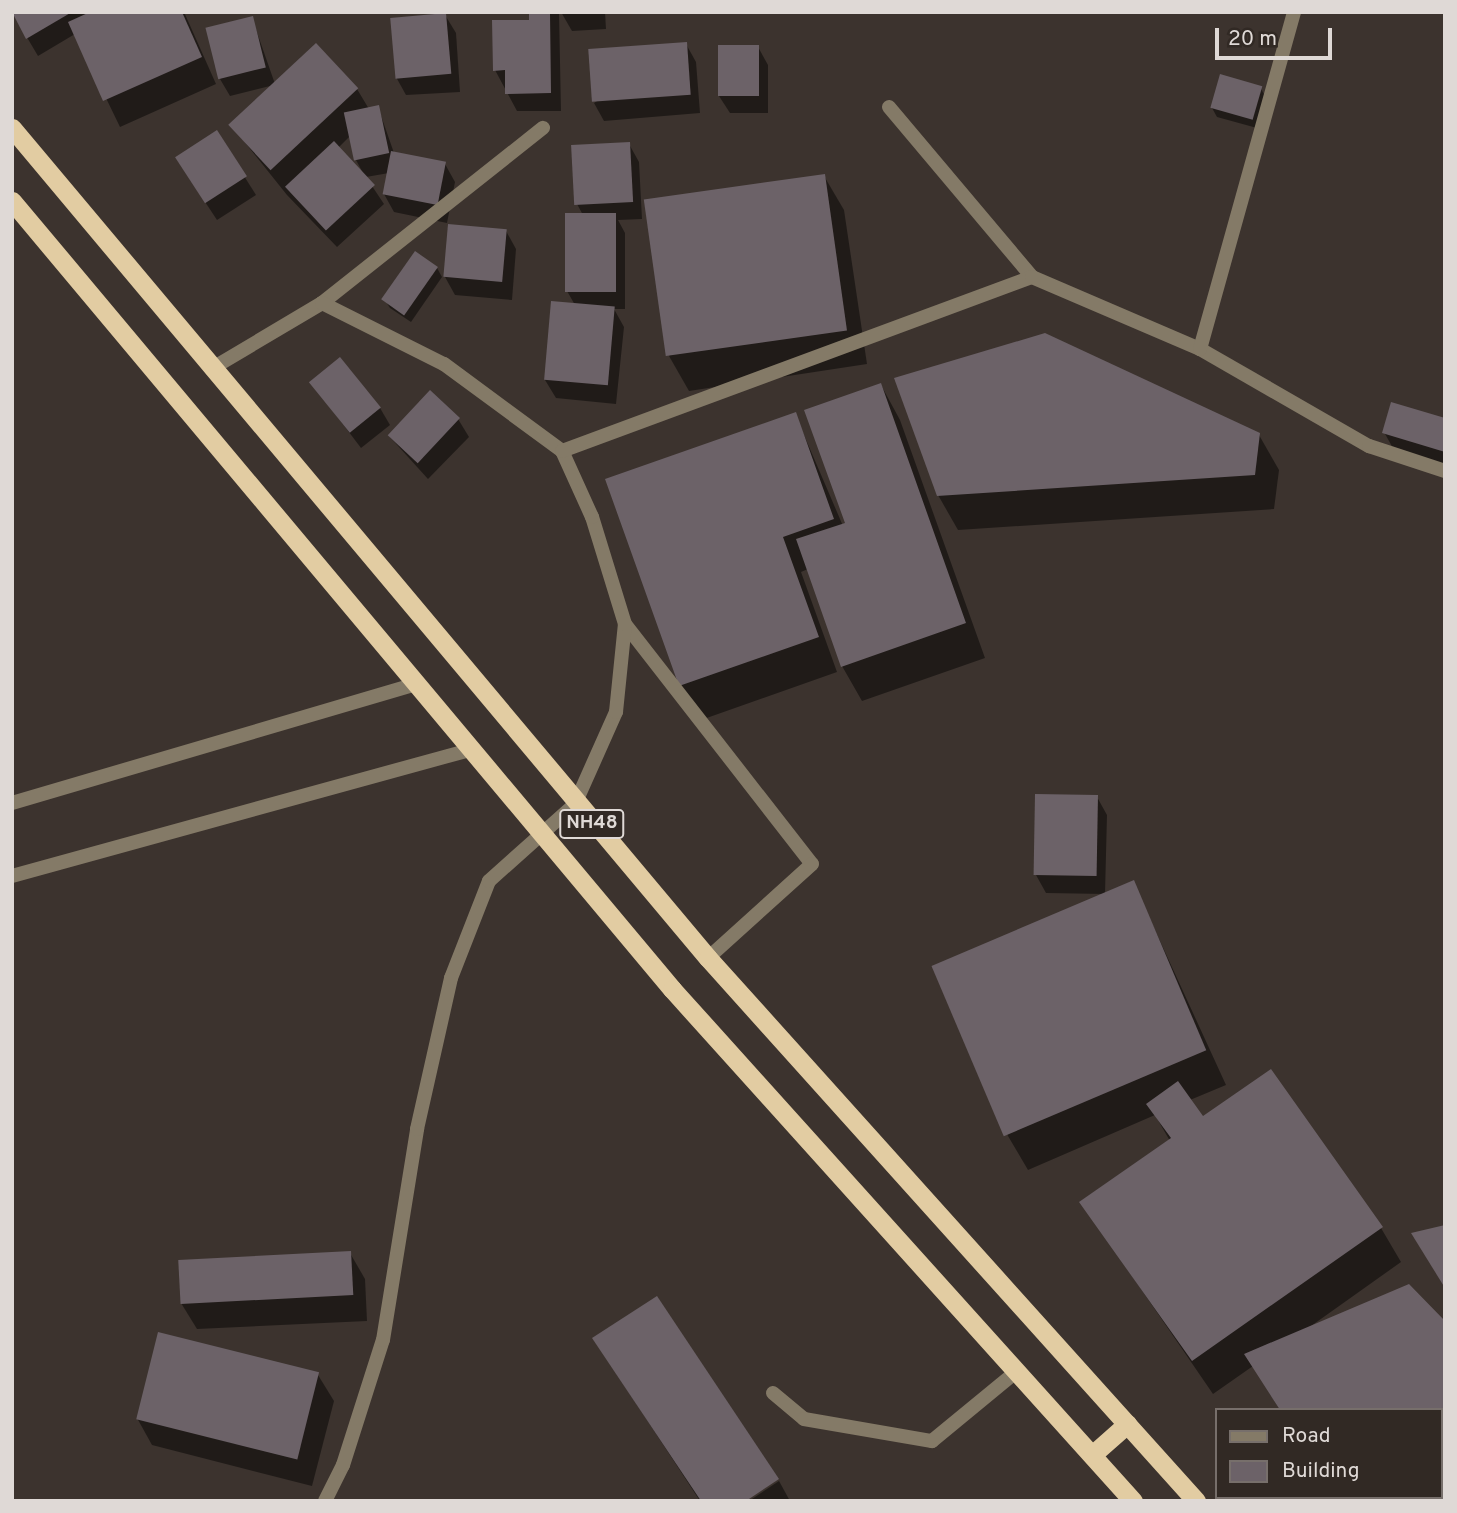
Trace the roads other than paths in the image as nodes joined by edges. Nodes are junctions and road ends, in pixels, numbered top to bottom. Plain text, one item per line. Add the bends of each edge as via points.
1 (1294, 12) edge
2 (889, 107) dead end
3 (12, 128) edge
4 (543, 128) dead end
5 (12, 201) edge
6 (1032, 277) junction
7 (323, 303) junction
8 (1200, 349) junction
9 (211, 369) junction
10 (562, 451) junction
11 (1445, 471) edge
12 (625, 624) junction
13 (412, 685) junction
14 (468, 750) junction
15 (12, 803) edge
16 (575, 804) junction
17 (543, 838) junction
18 (12, 876) edge
19 (708, 958) junction
20 (1017, 1371) junction
21 (773, 1393) dead end
22 (1127, 1424) junction
23 (1092, 1455) junction
24 (325, 1501) edge
25 (1133, 1501) edge
26 (1196, 1501) edge

1 - 8 street
2 - 6 street
3 - 9 highway, NH48
4 - 7 street
5 - 13 highway, NH48
6 - 8 street
6 - 10 street
7 - 9 street
7 - 10 street via 444,364
8 - 11 street via 1369,446
9 - 16 highway, NH48
10 - 12 street via 592,517
12 - 16 street via 616,712
12 - 19 street via 812,864
13 - 14 highway, NH48
13 - 15 street
14 - 17 highway, NH48
14 - 18 street
16 - 17 street
16 - 19 highway, NH48
17 - 20 highway, NH48
17 - 24 street via 489,881 451,978 417,1129 383,1340 343,1465
19 - 22 highway, NH48
20 - 21 street via 932,1441 804,1419
20 - 23 highway, NH48
22 - 23 highway
22 - 26 highway, NH48
23 - 25 highway, NH48

